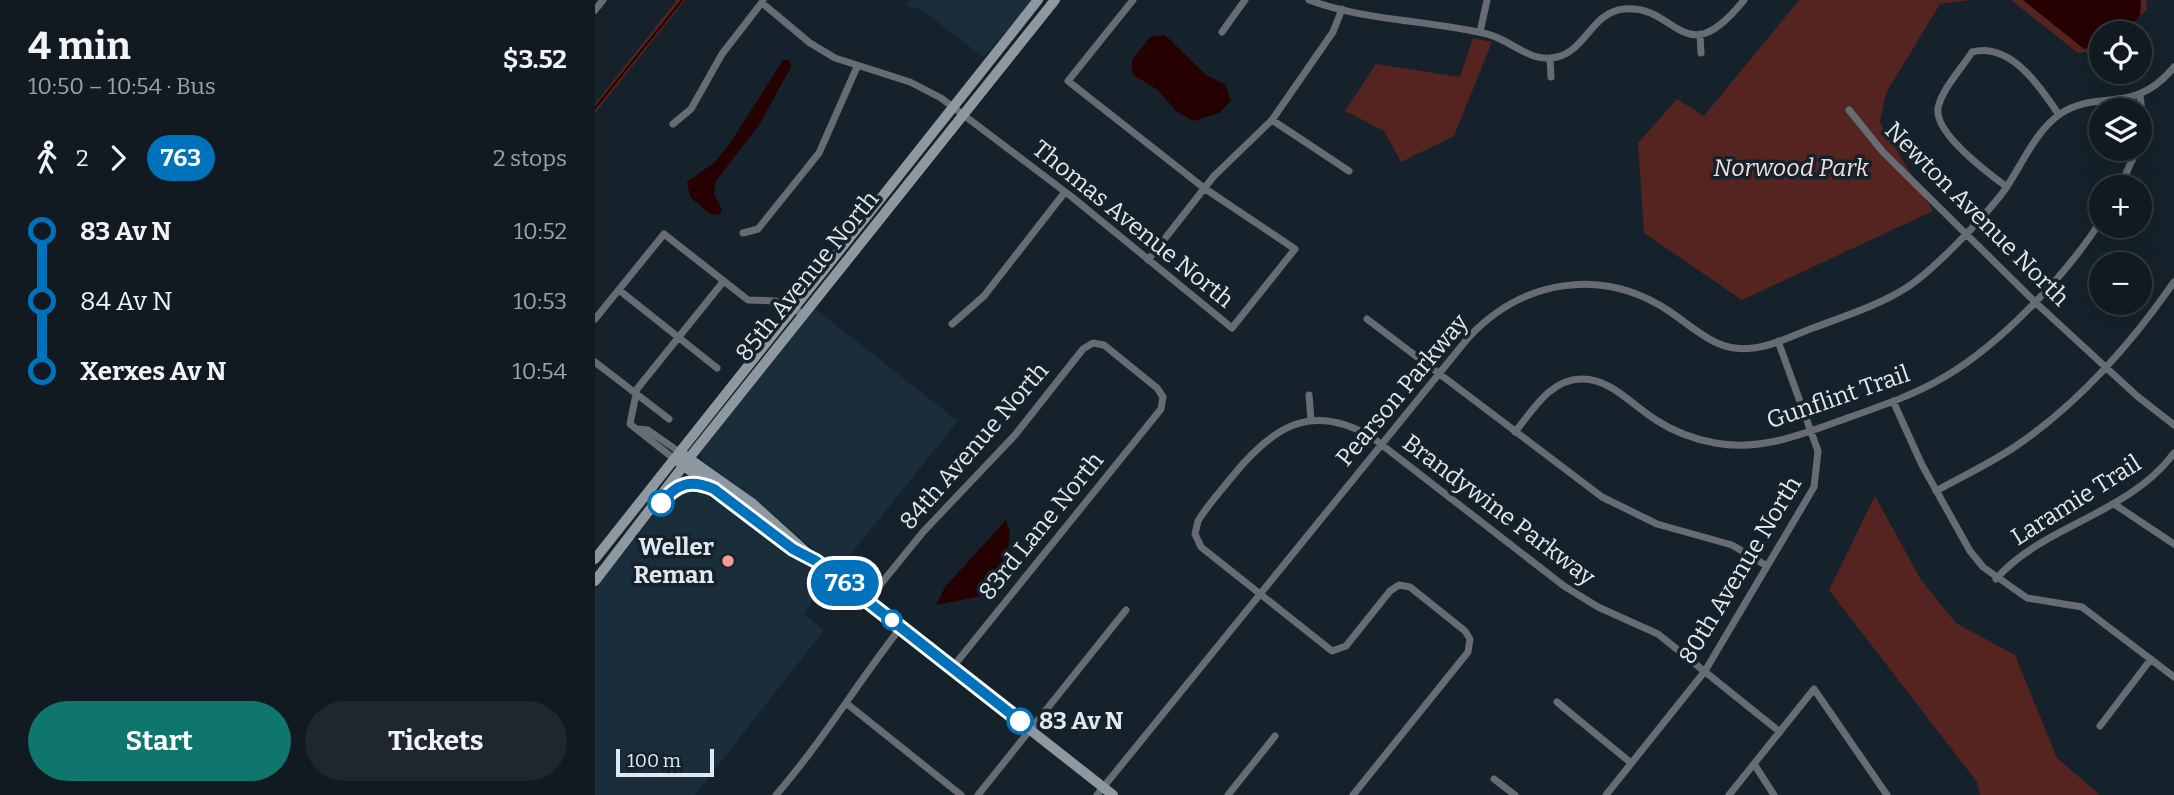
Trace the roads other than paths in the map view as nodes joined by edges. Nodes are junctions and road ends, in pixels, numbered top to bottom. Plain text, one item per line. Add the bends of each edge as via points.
1 (603, 0) edge
2 (1038, 0) edge
3 (1055, 0) edge
4 (1133, 0) edge
5 (1245, 0) edge
6 (1309, 0) edge
7 (1487, 0) edge
8 (1744, 0) edge
9 (763, 2) edge
10 (1342, 9) junction
11 (595, 10) edge
12 (1222, 32) dead end
13 (1480, 33) junction
14 (1700, 34) junction
15 (1701, 53) dead end
16 (1550, 58) junction
17 (857, 67) junction
18 (2174, 67) edge
19 (1551, 78) dead end
20 (2140, 95) junction
21 (2140, 98) edge
22 (953, 107) junction
23 (1849, 110) dead end
24 (2059, 115) junction
25 (963, 116) junction
26 (1272, 120) junction
27 (673, 124) dead end
28 (1349, 171) dead end
29 (2007, 187) junction
30 (1203, 188) junction
31 (1066, 192) junction
32 (1966, 232) junction
33 (743, 233) dead end
34 (2089, 237) edge
35 (1148, 260) junction
36 (723, 282) junction
37 (2174, 282) edge
38 (619, 290) junction
39 (2034, 300) junction
40 (791, 310) junction
41 (804, 314) junction
42 (595, 319) edge
43 (1367, 319) dead end
44 (952, 324) dead end
45 (679, 337) junction
46 (1778, 341) junction
47 (1083, 349) joint
48 (595, 362) edge
49 (2106, 366) junction
50 (717, 368) dead end
51 (1439, 374) junction
52 (635, 392) junction
53 (1309, 395) dead end
54 (1893, 401) junction
55 (669, 419) dead end
56 (1311, 420) junction
57 (2174, 425) edge
58 (1812, 431) junction
59 (1515, 432) junction
60 (1382, 444) junction
61 (2174, 453) edge
62 (675, 455) junction
63 (686, 462) junction
64 (714, 489) junction
65 (1936, 491) junction
66 (2114, 504) junction
67 (633, 531) junction
68 (2174, 544) edge
69 (595, 559) edge
70 (816, 561) junction
71 (1767, 566) junction
72 (1996, 579) junction
73 (595, 581) edge
74 (1260, 596) junction
75 (867, 600) junction
76 (1126, 610) dead end
77 (901, 627) junction
78 (2151, 659) junction
79 (952, 668) junction
80 (1705, 671) junction
81 (2174, 677) edge
82 (1557, 702) dead end
83 (846, 704) junction
84 (2100, 726) dead end
85 (1029, 729) junction
86 (1780, 732) junction
87 (1275, 736) dead end
88 (1632, 764) junction
89 (1754, 764) junction
90 (1494, 779) dead end
91 (1100, 791) edge
92 (776, 795) edge
93 (961, 795) edge
94 (978, 795) edge
95 (1114, 795) edge
96 (1228, 795) edge
97 (1353, 795) edge
98 (1514, 795) edge
99 (1606, 795) edge
100 (1729, 795) edge
101 (1774, 795) edge
102 (1887, 795) edge

1 - 11 street
2 - 22 main road, 85th Avenue North
3 - 25 main road, 85th Avenue North
4 - 30 street via 1067,81
5 - 12 street
6 - 10 street
7 - 13 street
8 - 14 street via 1717,28
9 - 17 street, Thomas Avenue North via 818,48
9 - 27 street via 722,54 691,109
10 - 13 street
10 - 26 street via 1333,32
13 - 16 street via 1533,57
14 - 15 street
14 - 16 street via 1677,31 1647,11 1624,9 1602,17 1572,50
16 - 19 street
17 - 22 street, Thomas Avenue North via 910,82
17 - 33 street via 819,153 758,229
18 - 20 street
20 - 21 street
20 - 24 street via 2076,106
22 - 25 street, Thomas Avenue North
22 - 40 main road, 85th Avenue North
23 - 32 street, Newton Avenue North via 1883,152
24 - 29 street, Pearson Parkway via 2044,129
24 - 29 street via 2007,56 1991,49 1972,52 1942,98 1938,116 1949,135
25 - 31 street, Thomas Avenue North
25 - 41 main road, 85th Avenue North
26 - 28 street
26 - 30 street
29 - 32 street, Pearson Parkway
30 - 35 street
30 - 35 street, Thomas Avenue North via 1295,249 1232,328
31 - 35 street, Thomas Avenue North
31 - 44 street via 984,296
32 - 39 street, Newton Avenue North
32 - 46 street, Pearson Parkway via 1925,273 1889,297
34 - 39 street, Gunflint Trail
36 - 38 street via 664,234
36 - 40 street via 748,300 776,301
36 - 45 street
37 - 49 street
38 - 42 street
38 - 45 street
39 - 49 street, Newton Avenue North
39 - 54 street, Gunflint Trail via 1969,362
40 - 41 street
40 - 62 main road, 85th Avenue North
41 - 63 main road, 85th Avenue North
43 - 51 street
45 - 50 street
45 - 52 street
46 - 51 street, Pearson Parkway via 1755,348 1726,348 1633,292 1573,283 1534,292 1498,310
46 - 58 street, 80th Avenue North
47 - 75 street, 84th Avenue North via 1015,435 928,526
47 - 79 street, 83rd Lane North via 1093,343 1104,345 1157,388 1163,397 1160,409
48 - 52 street
49 - 57 street, Newton Avenue North
49 - 65 street via 2036,432
51 - 59 street
51 - 60 street, Pearson Parkway
52 - 55 street
52 - 62 street via 633,426
53 - 56 street
54 - 58 street, Gunflint Trail
54 - 65 street
56 - 60 street, Brandywine Parkway via 1346,424
56 - 74 street, Brandywine Parkway via 1287,426 1261,442 1202,515 1195,534 1206,552
58 - 59 street, Gunflint Trail via 1765,444 1713,442 1670,429 1611,388 1581,379 1551,390
58 - 71 street, 80th Avenue North via 1819,463 1814,487
59 - 71 street via 1620,508 1657,524 1723,542
60 - 74 street, Pearson Parkway
60 - 80 street, Brandywine Parkway via 1564,586 1658,634
61 - 66 street, Laramie Trail via 2140,488
62 - 63 main road
62 - 69 main road, 85th Avenue North
63 - 64 main road
63 - 67 main road, 85th Avenue North
63 - 70 main road via 752,503
64 - 67 main road via 693,482 674,488 649,520
64 - 70 main road
65 - 72 street via 1976,560
66 - 68 street
66 - 72 street, Laramie Trail via 2021,556
67 - 73 main road, 85th Avenue North
70 - 75 main road
71 - 80 street, 80th Avenue North
72 - 78 street via 2027,598 2082,607
74 - 91 street, Pearson Parkway
74 - 97 street via 1337,652 1390,591 1405,585 1470,639 1468,652
75 - 77 main road
76 - 85 street
77 - 79 main road
77 - 83 street
78 - 81 street
78 - 84 street
79 - 85 main road
80 - 86 street, Brandywine Parkway
80 - 88 street, 80th Avenue North
82 - 88 street
83 - 92 street
83 - 93 street
85 - 91 main road
85 - 94 street
86 - 89 street
86 - 102 street via 1814,689
87 - 96 street
88 - 99 street, 80th Avenue North
89 - 100 street
89 - 101 street
90 - 98 street
91 - 95 main road

